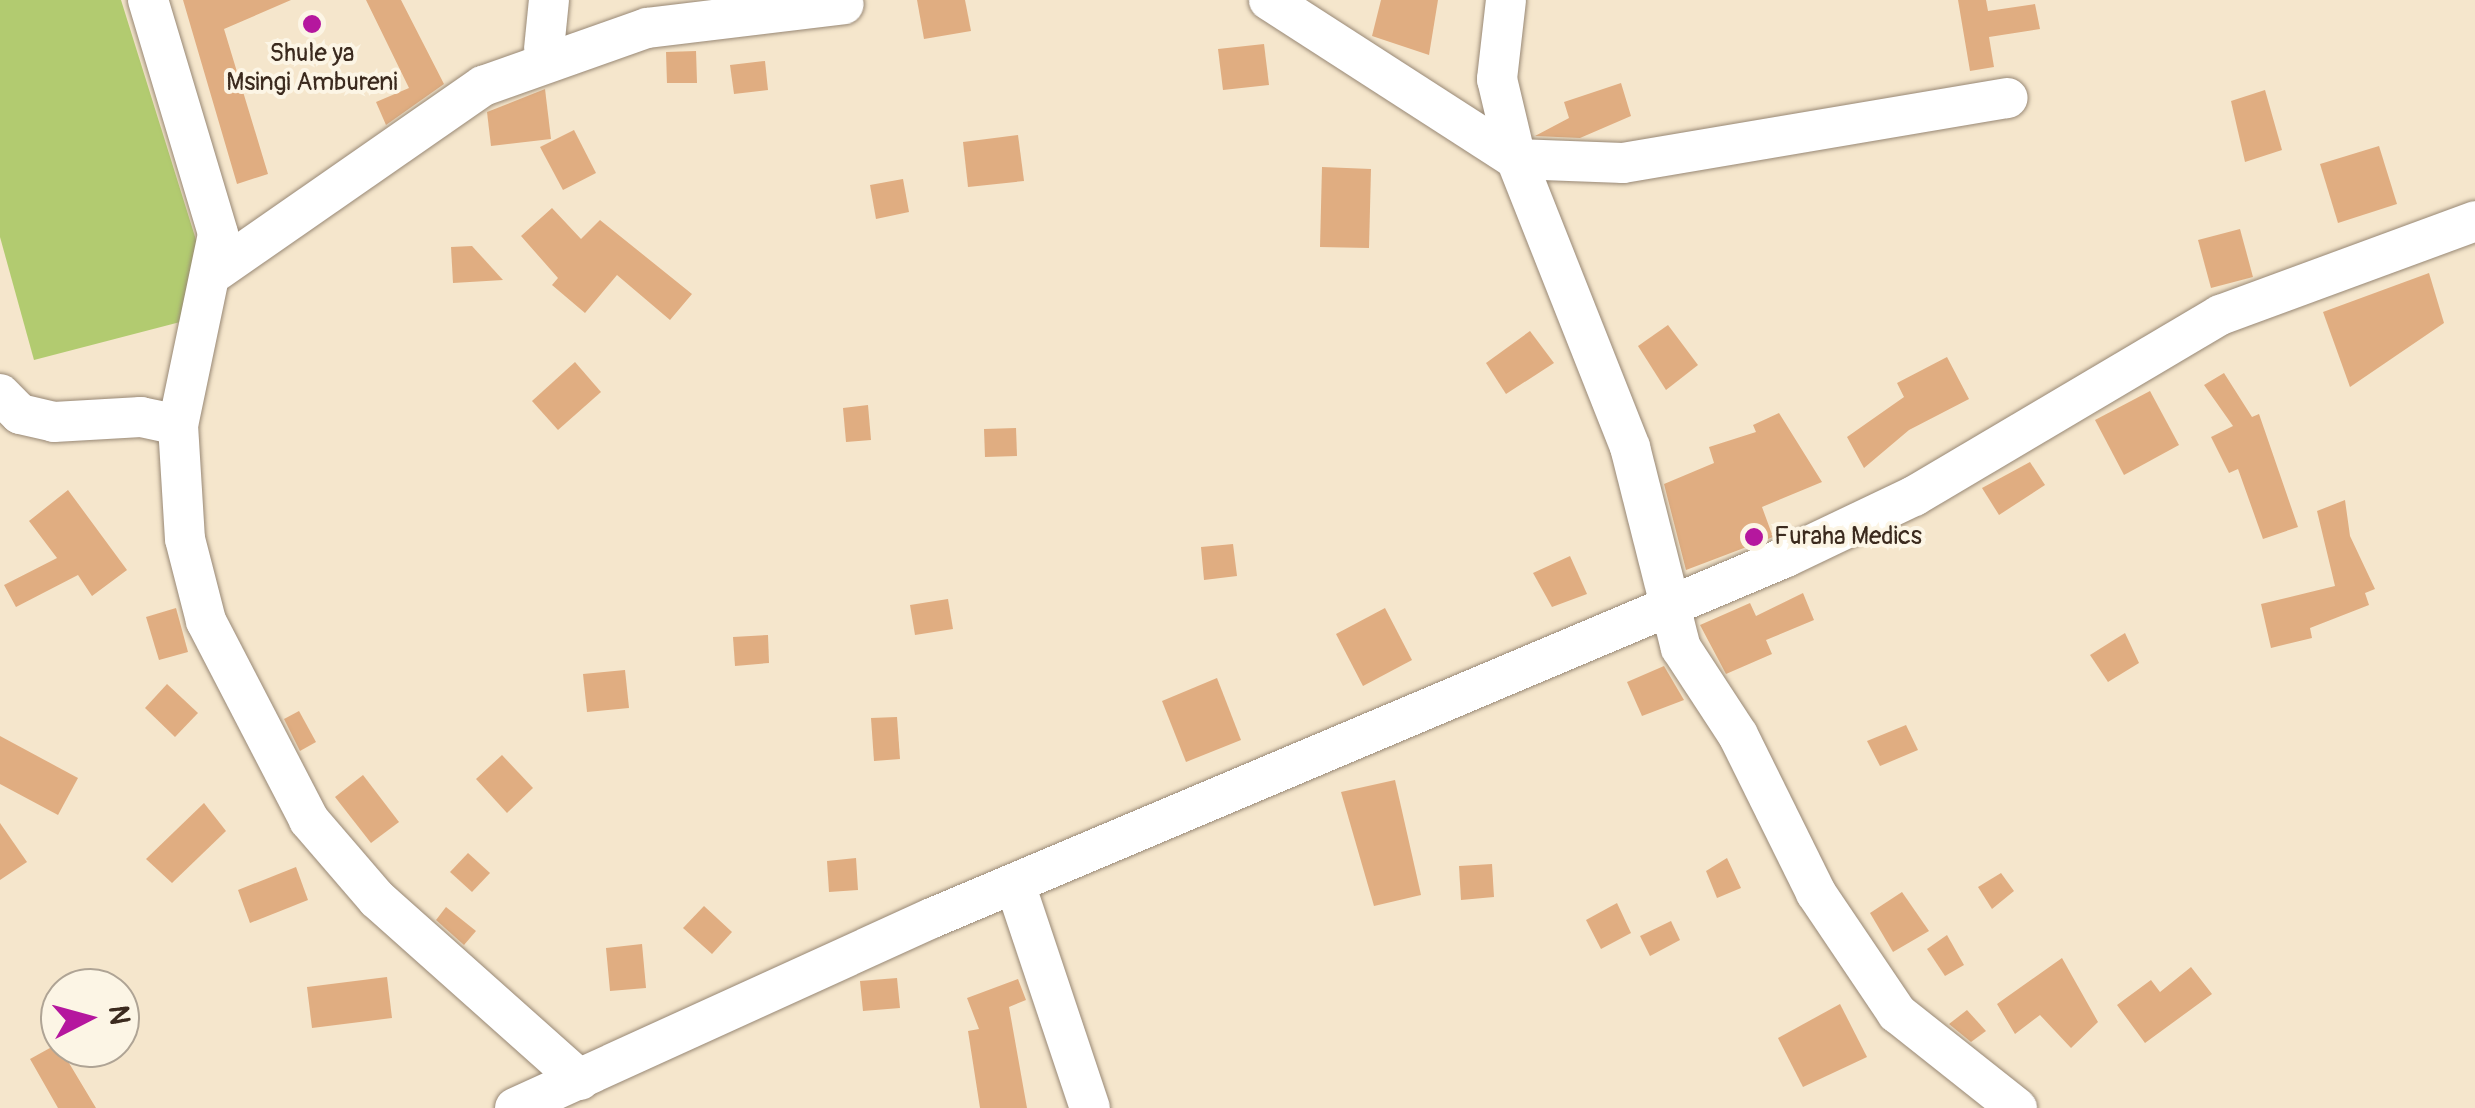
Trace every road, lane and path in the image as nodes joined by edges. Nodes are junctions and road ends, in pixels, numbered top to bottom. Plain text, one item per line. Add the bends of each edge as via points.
1 (148, 0) edge
2 (549, 0) edge
3 (1270, 0) edge
4 (1506, 0) edge
5 (844, 4) dead end
6 (544, 48) dead end
7 (2008, 98) dead end
8 (1516, 159) junction
9 (2475, 221) edge
10 (218, 270) junction
11 (0, 394) edge
12 (178, 425) junction
13 (1663, 603) junction
14 (1016, 887) junction
15 (580, 1080) junction
16 (515, 1108) edge
17 (1090, 1108) edge
18 (2017, 1108) edge

1 - 10 street via 214,209
2 - 6 street
3 - 8 street
4 - 8 street via 1497,79
5 - 10 street via 647,28 483,86
7 - 8 street via 1623,163
8 - 13 street via 1630,447
9 - 13 street via 2220,315 1914,496
10 - 12 street
11 - 12 street via 20,414 54,422 141,416
12 - 15 street via 186,539 206,621 291,792 377,899
13 - 14 street
13 - 18 street via 1866,968 1914,1031
14 - 15 street
14 - 17 street
15 - 16 street

